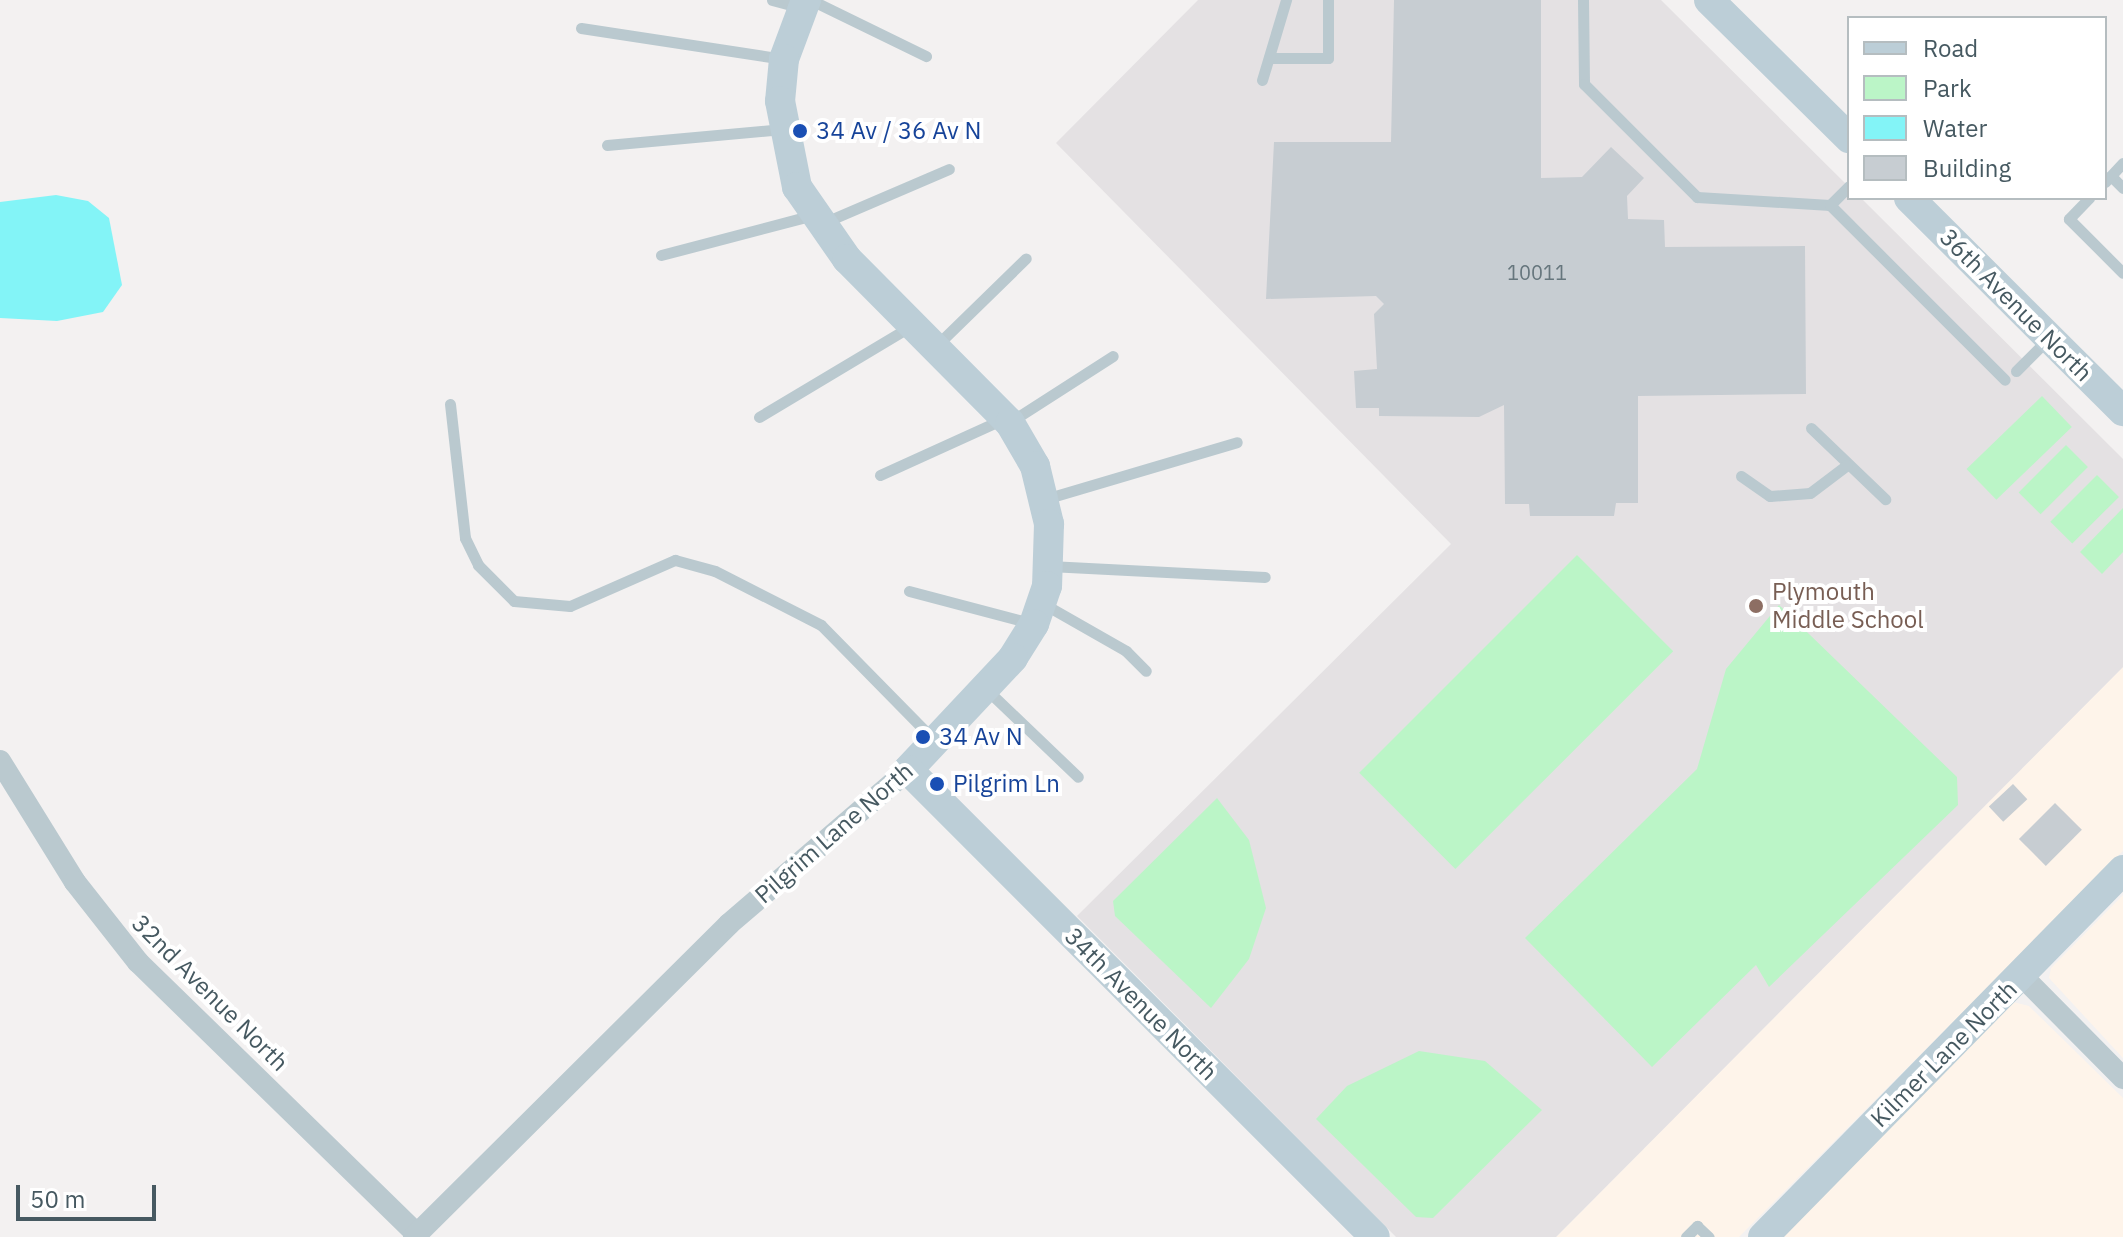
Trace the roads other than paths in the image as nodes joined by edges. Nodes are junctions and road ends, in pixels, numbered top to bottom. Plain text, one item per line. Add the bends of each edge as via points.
1 (772, 0) edge
2 (1286, 0) edge
3 (1328, 0) edge
4 (1583, 0) edge
5 (1709, 0) edge
6 (806, 3) edge
7 (581, 28) dead end
8 (926, 56) dead end
9 (1269, 58) junction
10 (784, 59) junction
11 (1262, 80) dead end
12 (782, 129) junction
13 (1847, 136) edge
14 (607, 145) dead end
15 (2123, 163) edge
16 (949, 169) dead end
17 (2108, 179) edge
18 (1847, 188) edge
19 (2123, 188) edge
20 (1911, 200) edge
21 (2087, 200) edge
22 (1830, 205) junction
23 (816, 220) junction
24 (661, 255) dead end
25 (1026, 258) dead end
26 (2123, 273) edge
27 (915, 324) junction
28 (2049, 338) junction
29 (936, 346) junction
30 (1113, 356) dead end
31 (2016, 371) dead end
32 (2005, 380) dead end
33 (450, 404) dead end
34 (2123, 411) edge
35 (759, 417) dead end
36 (1007, 420) junction
37 (1811, 428) dead end
38 (1237, 442) dead end
39 (1847, 465) junction
40 (880, 475) dead end
41 (1741, 476) dead end
42 (1045, 499) junction
43 (1885, 499) dead end
44 (1049, 566) junction
45 (1265, 577) dead end
46 (909, 591) dead end
47 (1038, 613) junction
48 (1146, 671) dead end
49 (986, 688) junction
50 (936, 741) junction
51 (0, 761) edge
52 (908, 770) junction
53 (1078, 777) dead end
54 (2123, 870) edge
55 (2022, 976) junction
56 (2123, 1078) edge
57 (416, 1236) edge
58 (1375, 1237) edge
59 (1686, 1237) edge
60 (1709, 1237) edge
61 (1763, 1237) edge

1 - 6 lane
2 - 9 lane
3 - 9 lane via 1328,58
4 - 22 lane via 1584,84 1697,197
5 - 13 street
6 - 8 lane
6 - 10 street, Pilgrim Lane North
7 - 10 lane
9 - 11 lane
10 - 12 street, Pilgrim Lane North
12 - 14 lane
12 - 23 street, Pilgrim Lane North via 797,187
15 - 17 lane
16 - 23 lane
17 - 19 lane
18 - 22 lane
20 - 28 street, 36th Avenue North
21 - 26 lane via 2069,219
22 - 32 lane
23 - 24 lane
23 - 27 street, Pilgrim Lane North
25 - 29 lane
27 - 29 street, Pilgrim Lane North
27 - 35 lane
28 - 31 lane
28 - 34 street, 36th Avenue North
29 - 36 street, Pilgrim Lane North
30 - 36 lane
33 - 50 lane via 465,538 478,565 514,601 570,606 675,560 715,571 821,625
36 - 40 lane
36 - 42 street, Pilgrim Lane North via 1035,466
37 - 39 lane
38 - 42 lane
39 - 41 lane via 1810,493 1770,496
39 - 43 lane
42 - 44 street, Pilgrim Lane North
44 - 45 lane
44 - 47 street, Pilgrim Lane North
46 - 47 lane
47 - 48 lane via 1126,651
47 - 49 street, Pilgrim Lane North
49 - 50 street, Pilgrim Lane North
49 - 53 lane
50 - 52 street, Pilgrim Lane North
51 - 57 street, 32nd Avenue North via 75,882 138,962
52 - 57 street, Pilgrim Lane North via 729,924
52 - 58 street, 34th Avenue North
54 - 55 street, Kilmer Lane North
55 - 56 street
55 - 61 street, Kilmer Lane North
59 - 60 lane via 1697,1226

